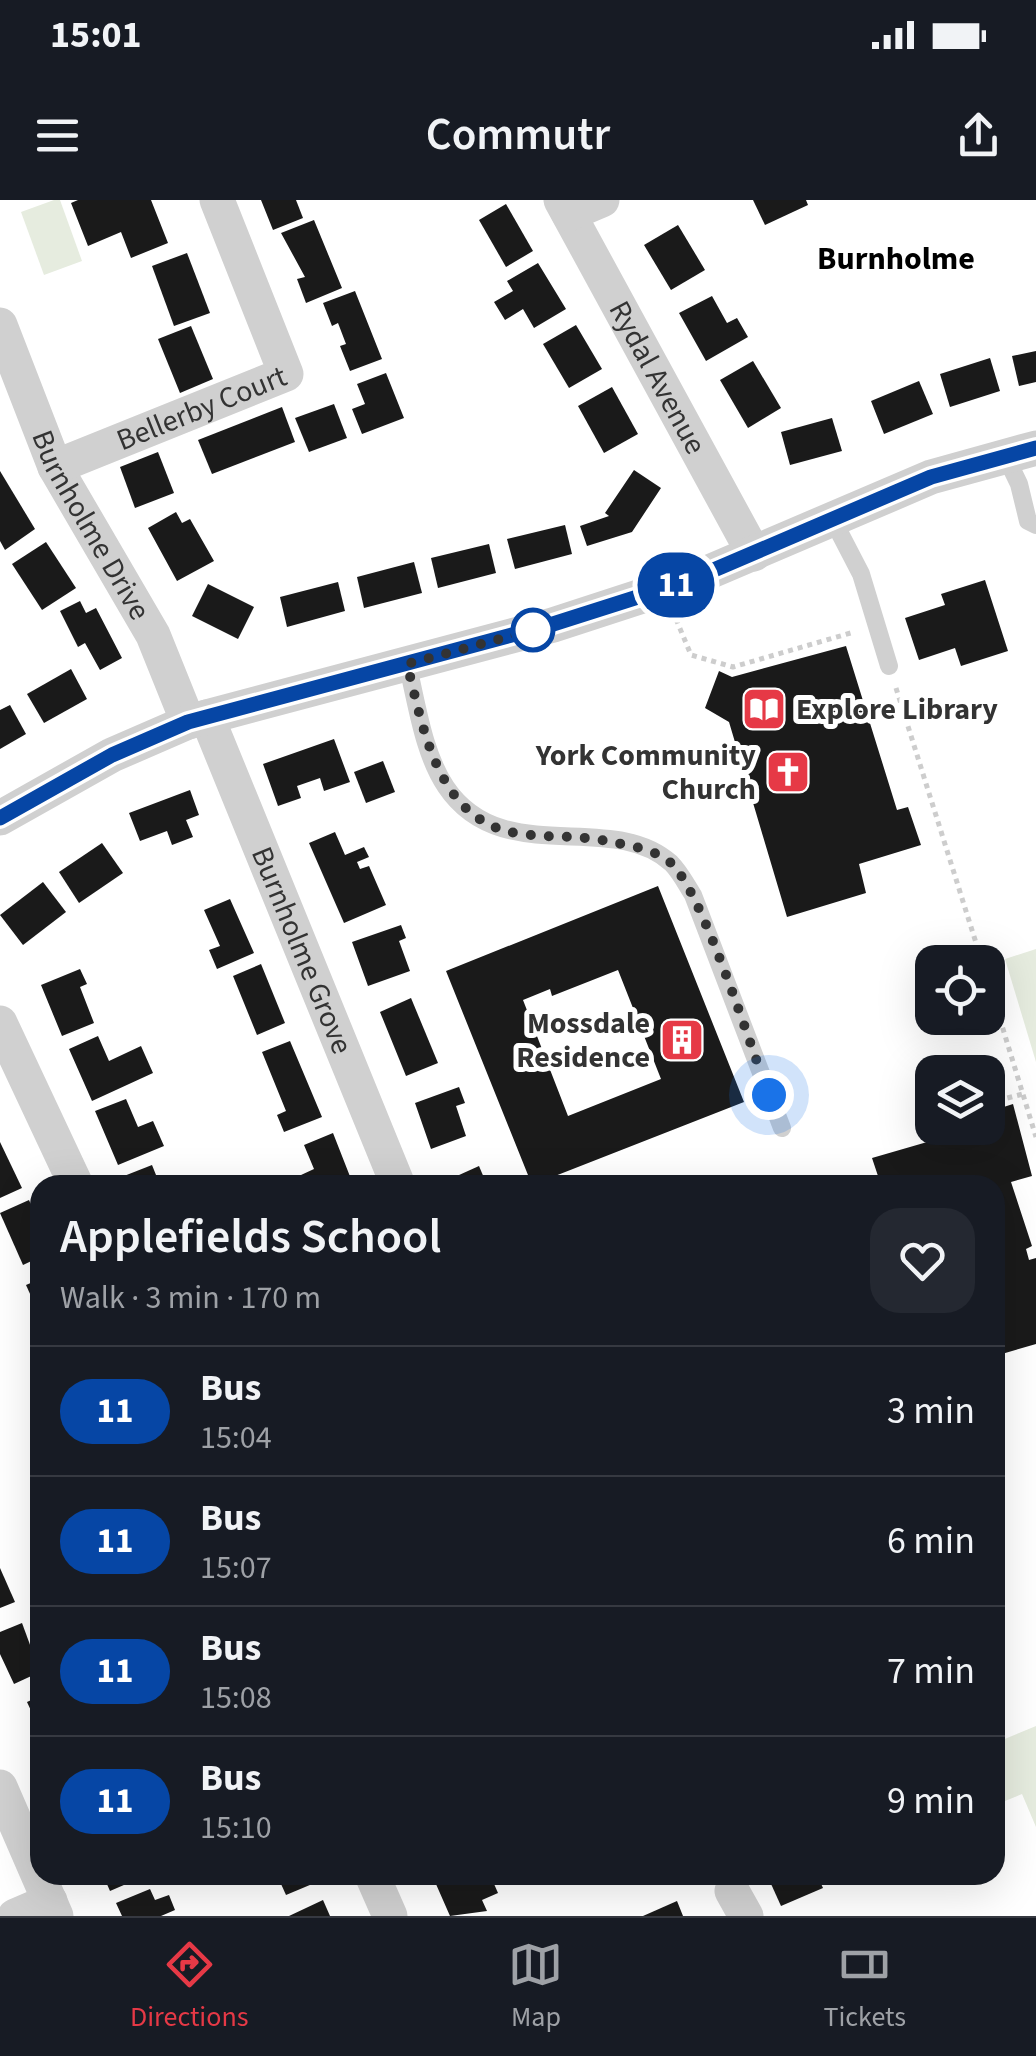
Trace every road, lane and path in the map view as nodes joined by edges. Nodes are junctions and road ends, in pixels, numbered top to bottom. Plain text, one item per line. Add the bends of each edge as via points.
1 (217, 200) edge
2 (602, 200) edge
3 (566, 207) edge
4 (0, 326) edge
5 (1020, 452) edge
6 (54, 467) junction
7 (833, 520) junction
8 (1036, 525) edge
9 (754, 554) junction
10 (664, 589) junction
11 (876, 625) junction
12 (407, 664) junction
13 (889, 666) joint
14 (198, 720) junction
15 (0, 818) edge
16 (977, 945) edge
17 (0, 1023) edge
18 (1005, 1035) edge
19 (1023, 1094) junction
20 (1005, 1098) edge
21 (782, 1128) dead end
22 (1036, 1137) edge
23 (71, 1175) edge
24 (394, 1175) edge
25 (0, 1787) edge
26 (30, 1855) edge
27 (43, 1885) edge
28 (376, 1885) edge
29 (53, 1908) edge
30 (15, 1916) edge
31 (390, 1916) edge

1 - 6 street, Bellerby Court via 286,374
2 - 3 street
3 - 9 street, Rydal Avenue
4 - 6 street, Burnholme Drive
5 - 7 street via 931,477
5 - 8 lane via 1019,484 1028,521
6 - 14 street, Burnholme Drive
7 - 9 street
7 - 11 lane
9 - 10 street
10 - 11 path via 691,654 733,668
10 - 12 street
11 - 13 lane
12 - 14 street
12 - 21 lane via 443,780 483,822 518,834 638,847 678,872 693,894
13 - 16 path
14 - 15 street via 112,755
14 - 24 street, Burnholme Grove
17 - 23 street
18 - 19 path
19 - 20 path
19 - 22 path
25 - 26 street
27 - 29 street
28 - 31 street
29 - 30 street

